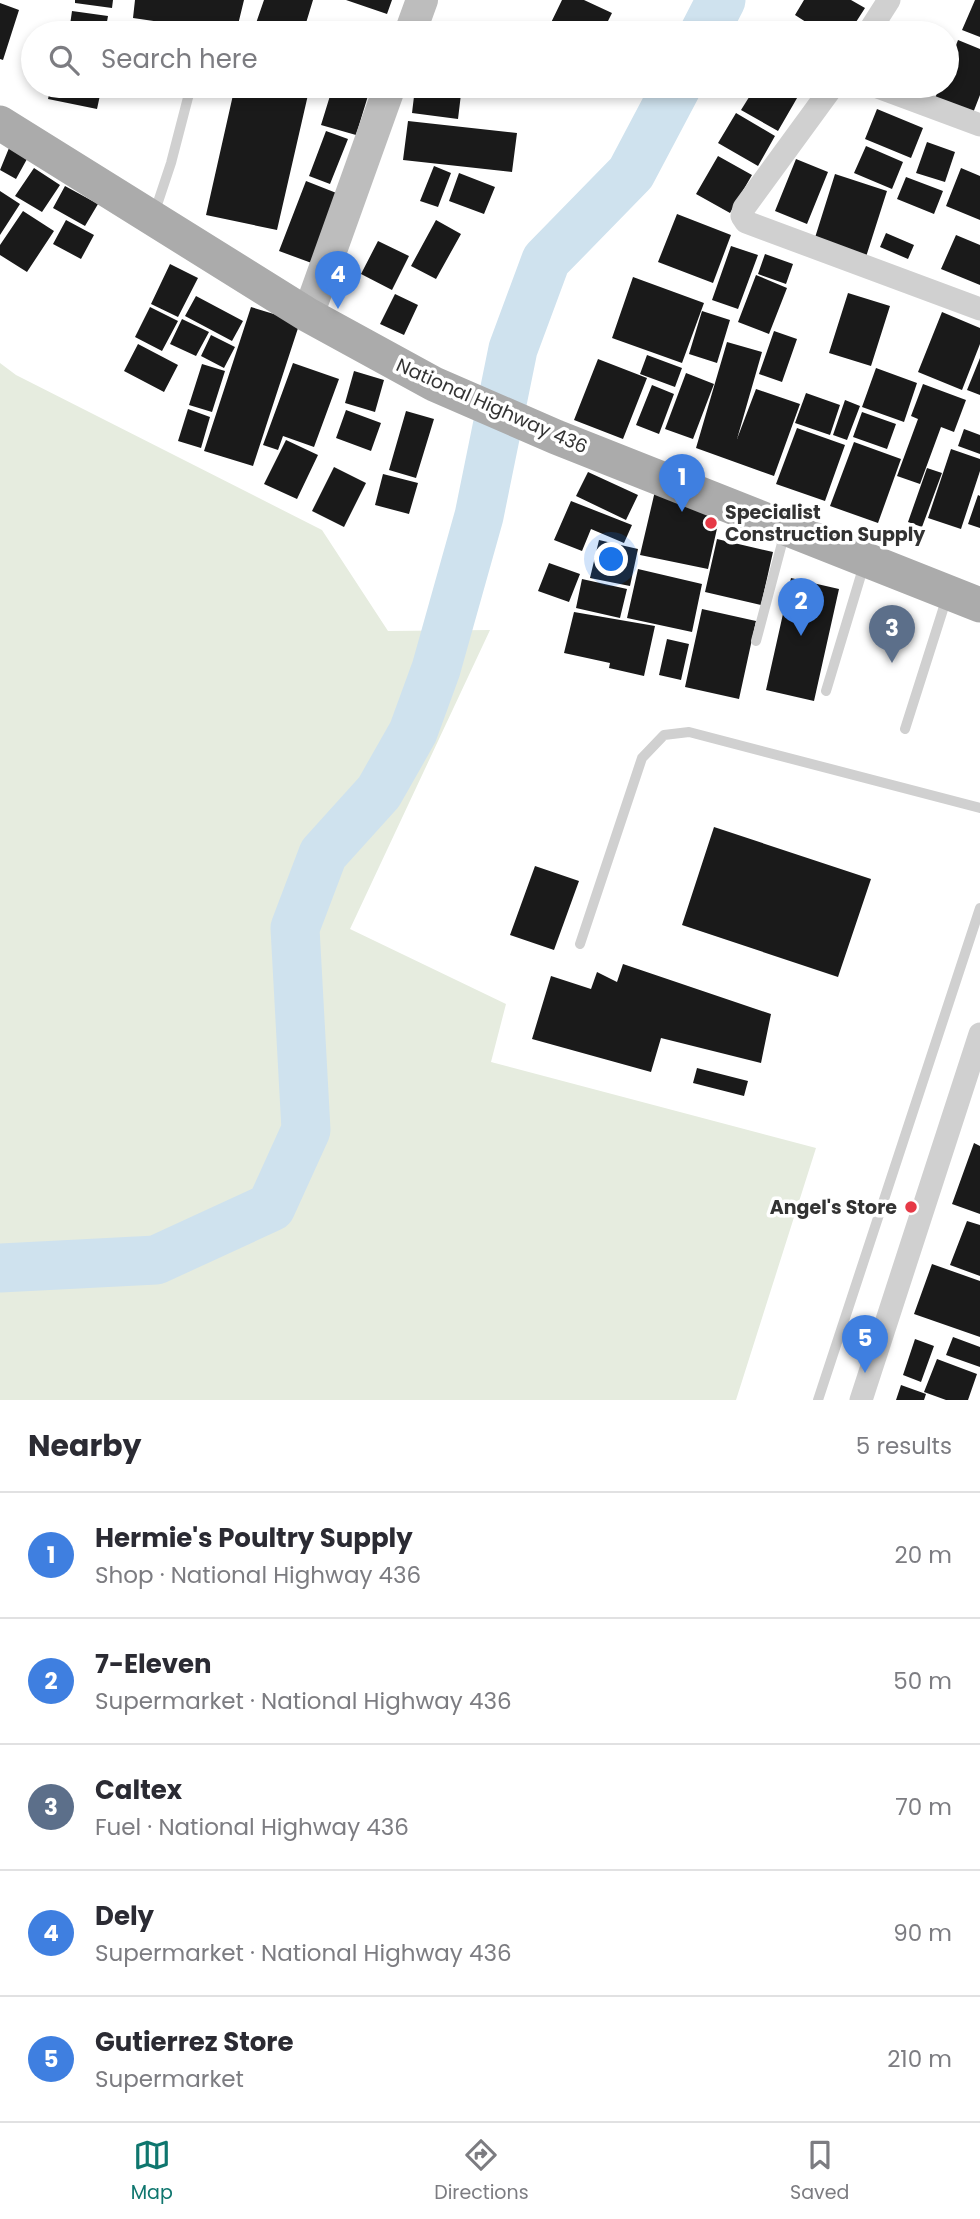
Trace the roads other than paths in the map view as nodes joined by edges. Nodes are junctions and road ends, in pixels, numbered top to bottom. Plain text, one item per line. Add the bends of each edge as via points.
1 (422, 0) edge
2 (889, 0) edge
3 (414, 21) edge
4 (876, 21) edge
5 (188, 98) edge
6 (386, 98) edge
7 (824, 98) edge
8 (908, 98) edge
9 (0, 123) edge
10 (980, 125) edge
11 (153, 216) junction
12 (980, 309) edge
13 (308, 315) junction
14 (787, 526) junction
15 (865, 559) junction
16 (964, 600) edge
17 (756, 641) dead end
18 (826, 691) dead end
19 (905, 729) dead end
20 (980, 808) edge
21 (980, 908) edge
22 (580, 944) dead end
23 (980, 1034) edge
24 (818, 1400) edge
25 (861, 1400) edge

1 - 3 street
2 - 4 street
5 - 11 lane
6 - 13 street
7 - 12 street via 744,208 746,222
8 - 10 street
9 - 11 main road, National Highway 436
11 - 13 main road, National Highway 436
13 - 14 main road, National Highway 436 via 434,384 556,437
14 - 15 main road, National Highway 436
14 - 17 lane
15 - 16 main road, National Highway 436
15 - 18 lane
16 - 19 lane
20 - 22 lane via 689,732 664,735 642,758
21 - 24 lane
23 - 25 street

